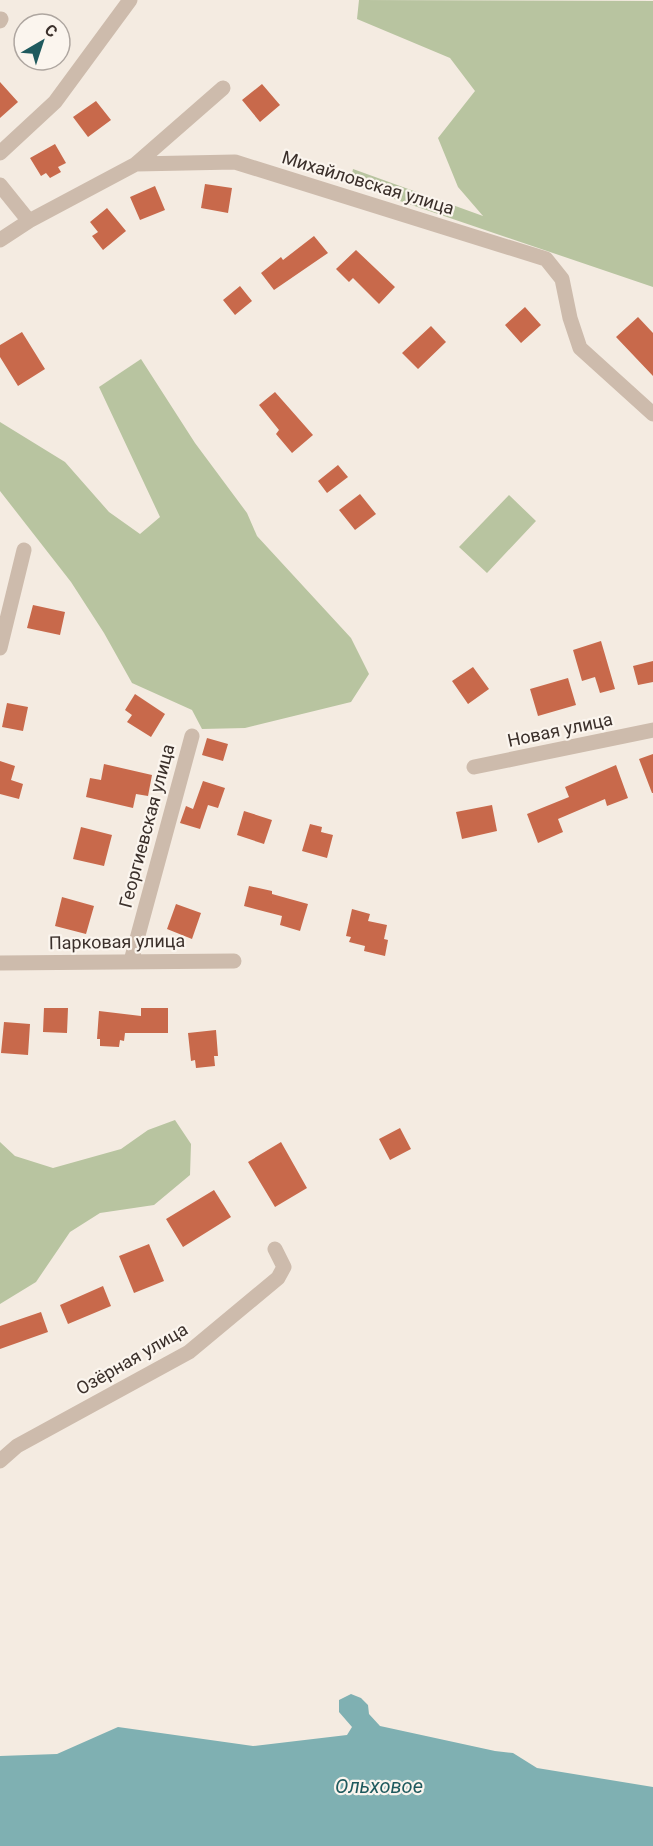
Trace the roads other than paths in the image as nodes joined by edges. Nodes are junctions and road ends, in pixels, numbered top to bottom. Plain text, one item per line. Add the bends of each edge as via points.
1 (130, 0) edge
2 (223, 88) dead end
3 (0, 153) edge
4 (136, 164) junction
5 (0, 185) edge
6 (29, 221) junction
7 (0, 240) edge
8 (653, 414) edge
9 (24, 550) dead end
10 (0, 648) edge
11 (653, 730) edge
12 (192, 736) dead end
13 (474, 767) dead end
14 (131, 961) junction
15 (234, 961) dead end
16 (0, 963) edge
17 (275, 1249) dead end
18 (0, 1461) edge

1 - 3 street via 55,102
2 - 4 street
4 - 6 street, Михайловская улица
4 - 8 street, Михайловская улица via 235,162 546,259 562,279 579,348
5 - 6 street
6 - 7 street, Михайловская улица
9 - 10 street
11 - 13 street, Новая улица
12 - 14 street, Георгиевская улица
14 - 15 street, Парковая улица
14 - 16 street, Парковая улица
17 - 18 street, Озёрная улица via 284,1267 278,1278 189,1352 17,1446

